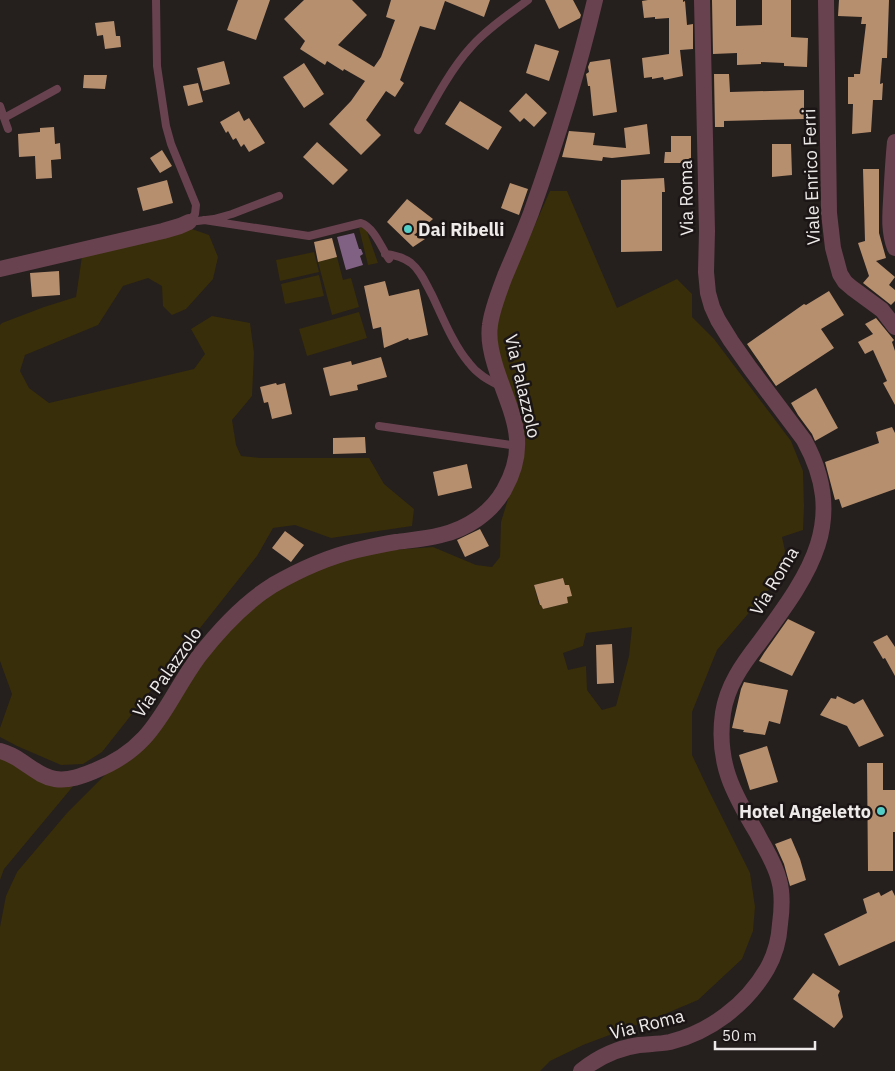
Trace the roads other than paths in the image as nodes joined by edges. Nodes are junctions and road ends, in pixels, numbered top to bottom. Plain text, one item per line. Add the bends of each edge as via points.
1 (156, 0) edge
2 (528, 0) edge
3 (595, 0) edge
4 (702, 0) edge
5 (826, 0) edge
6 (57, 89) dead end
7 (0, 106) edge
8 (4, 118) junction
9 (8, 129) dead end
10 (418, 130) dead end
11 (895, 142) edge
12 (279, 196) dead end
13 (196, 221) junction
14 (895, 248) edge
15 (0, 269) edge
16 (895, 327) edge
17 (503, 387) junction
18 (379, 426) dead end
19 (518, 446) junction
20 (0, 751) edge
21 (581, 1071) edge

1 - 13 lane via 156,56 164,120 196,205
2 - 10 lane via 464,55
3 - 17 street, Via Palazzolo via 552,156 492,313 491,345
4 - 21 street, Via Roma via 708,293 712,308 726,333 804,440 824,499 822,527 809,568 741,667 726,699 722,722 725,767 739,801 776,869 782,896 781,918 770,964 750,992 728,1014 687,1036 621,1050
5 - 16 street, Viale Enrico Ferri via 829,213 834,257 845,282 882,310
6 - 8 lane
7 - 8 lane
8 - 9 lane
11 - 14 street via 890,220
12 - 13 lane via 232,214
13 - 15 street
13 - 17 lane via 309,236 365,224 387,256 399,256 416,268 468,363 482,376
17 - 19 street, Via Palazzolo
18 - 19 lane
19 - 20 street, Via Palazzolo via 515,463 501,495 487,512 467,525 443,535 339,555 265,590 231,619 207,646 160,718 145,737 122,757 69,779 36,772

